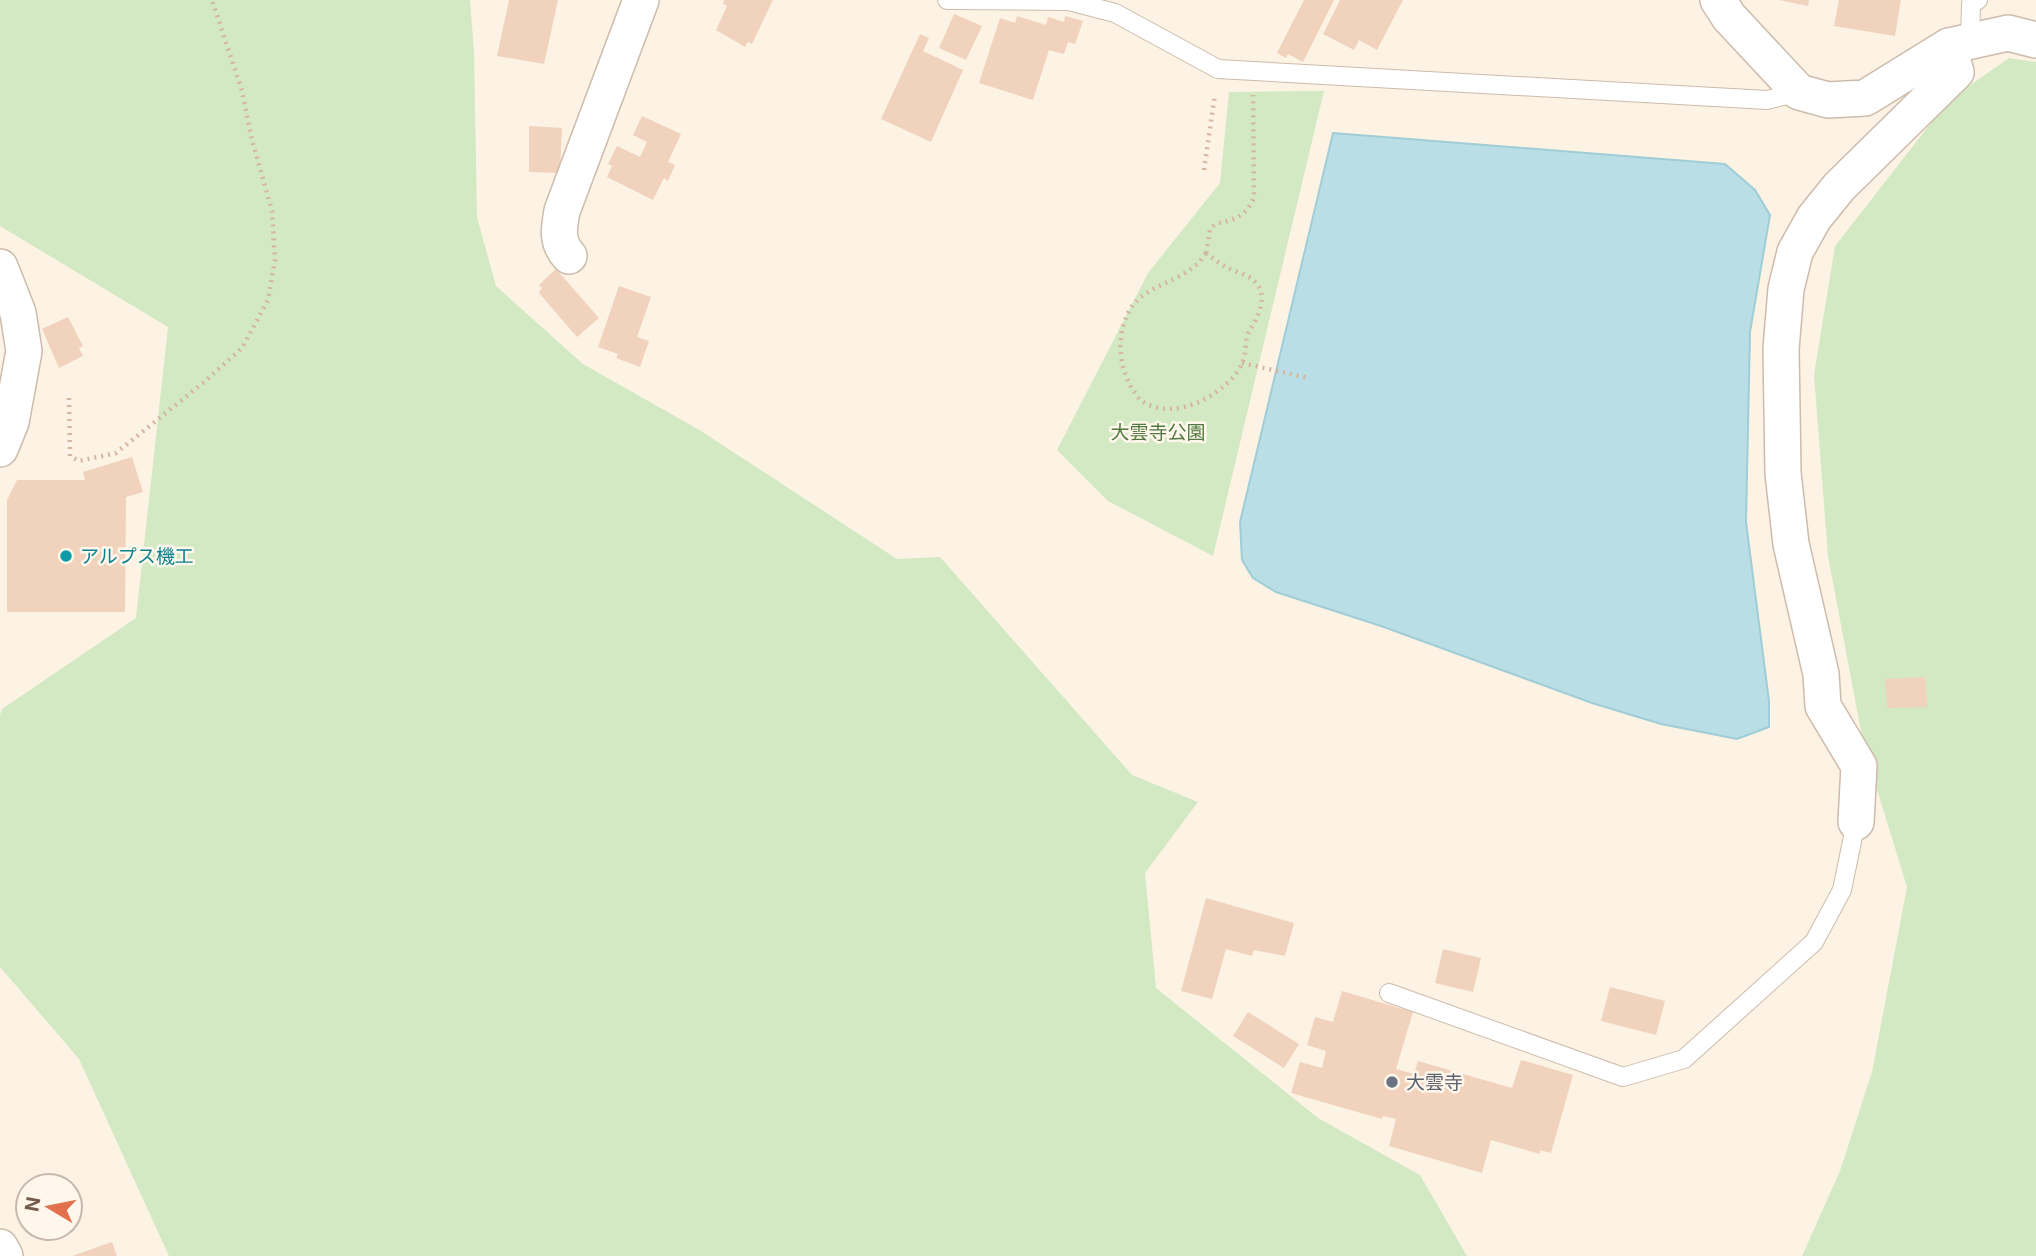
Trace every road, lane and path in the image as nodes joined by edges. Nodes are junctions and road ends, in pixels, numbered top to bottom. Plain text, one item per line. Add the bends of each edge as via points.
1 (212, 0) edge
2 (641, 0) edge
3 (947, 0) edge
4 (1718, 0) edge
5 (1978, 0) edge
6 (2036, 40) edge
7 (1960, 43) junction
8 (1218, 69) junction
9 (1253, 72) junction
10 (1799, 92) junction
11 (1204, 170) dead end
12 (1206, 253) junction
13 (569, 256) dead end
14 (0, 267) edge
15 (1242, 363) junction
16 (1308, 378) dead end
17 (69, 398) dead end
18 (0, 449) edge
19 (1856, 822) joint
20 (1389, 993) dead end
21 (0, 1247) edge
22 (5, 1256) edge

1 - 17 path via 242,91 272,211 275,260 268,300 242,348 117,453 79,461 70,456
2 - 13 street via 562,211 558,234
3 - 8 lane via 1069,1 1115,13
4 - 10 street
5 - 7 lane via 1971,4
6 - 7 street via 2008,33
7 - 10 street via 1865,97 1828,100
7 - 19 street via 1955,72 1839,187 1814,218 1795,252 1786,289 1781,349 1783,473 1791,544 1821,674 1823,706 1859,766
8 - 9 lane
8 - 11 path
9 - 10 lane via 1767,100
9 - 12 path via 1254,198 1247,212 1210,229
12 - 15 path via 1253,280 1261,293 1260,316 1247,335
12 - 15 path via 1185,275 1138,300 1128,314 1121,352 1125,377 1141,402 1182,408 1205,400 1227,383
14 - 18 street via 18,313 24,351 11,422
15 - 16 path
19 - 20 lane via 1842,890 1814,942 1684,1059 1623,1077
21 - 22 street

